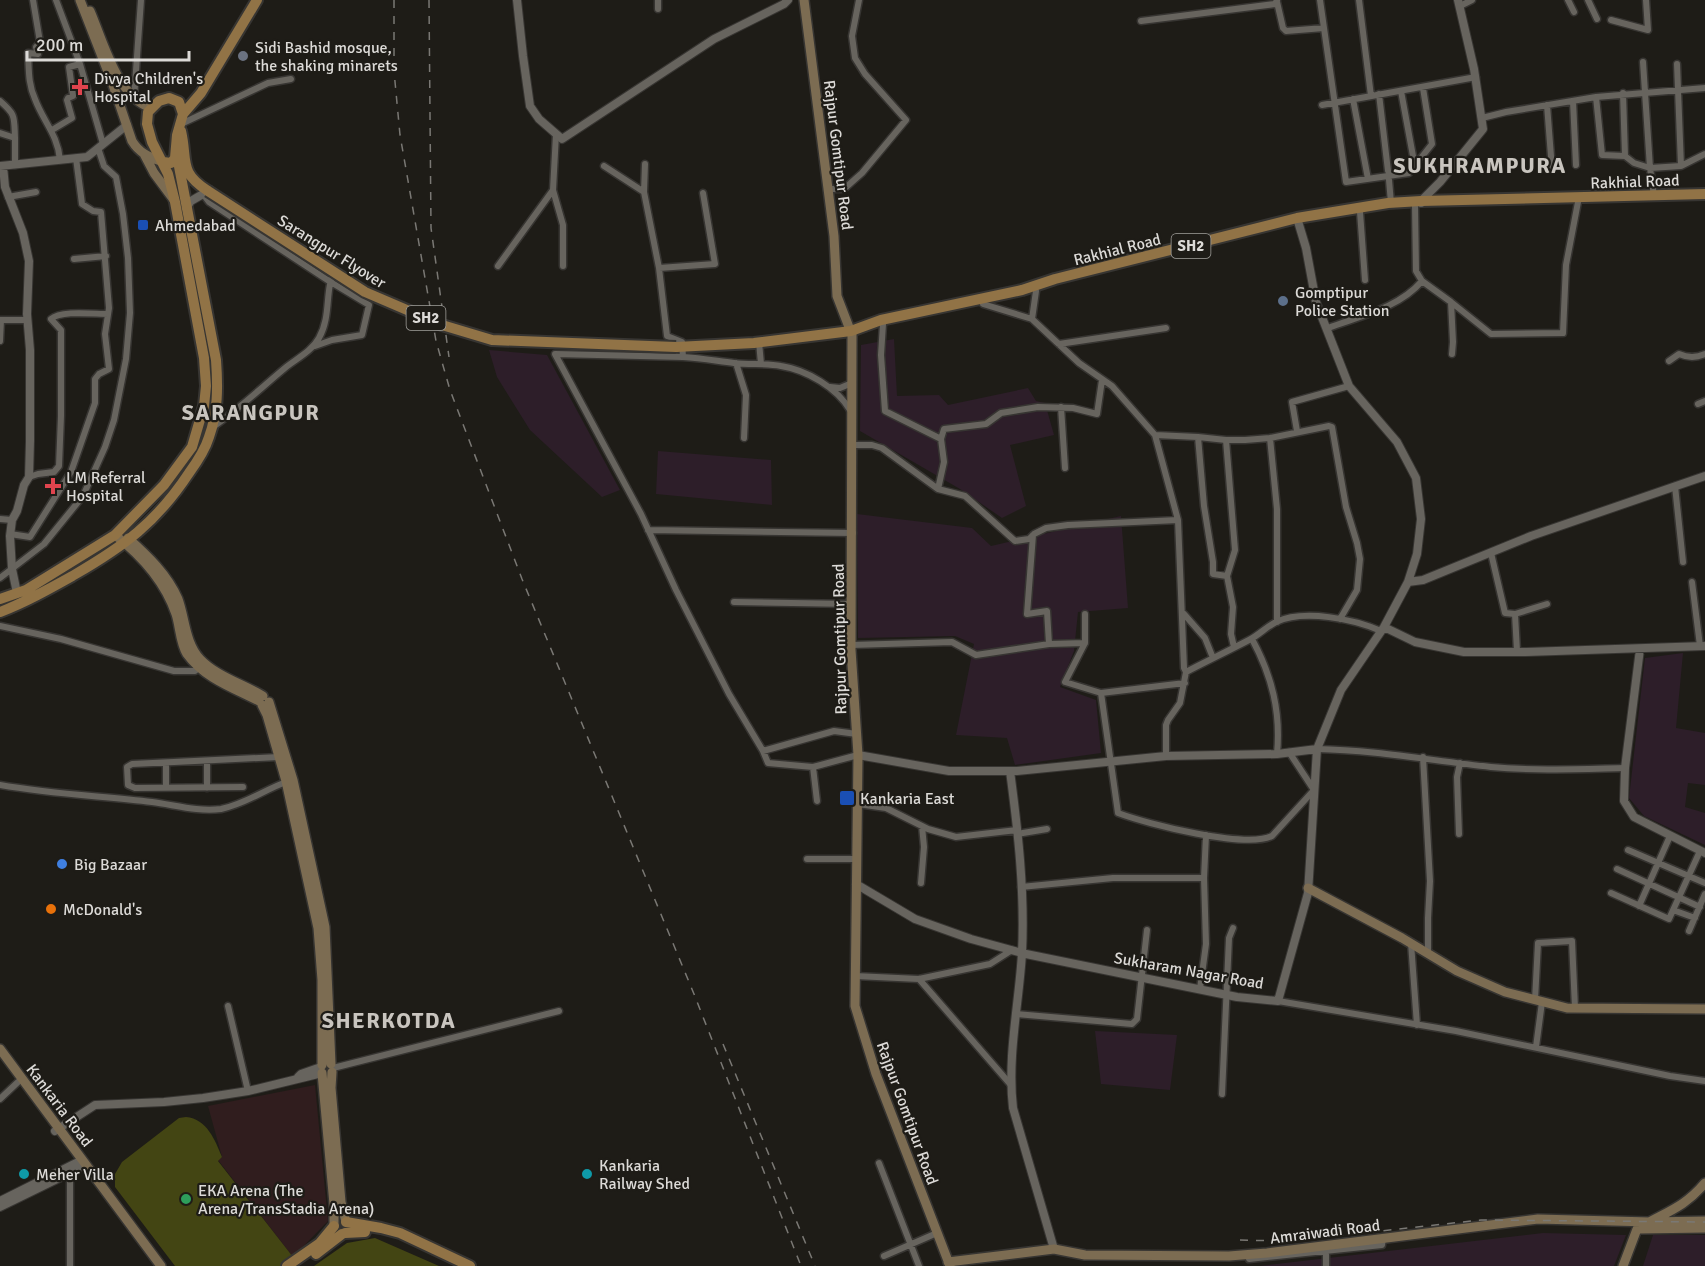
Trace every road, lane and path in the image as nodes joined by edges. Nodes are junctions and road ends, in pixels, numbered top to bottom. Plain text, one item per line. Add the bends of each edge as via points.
1 (33, 0) edge
2 (56, 0) edge
3 (80, 0) edge
4 (86, 0) edge
5 (141, 0) edge
6 (257, 0) edge
7 (518, 0) edge
8 (658, 0) edge
9 (788, 0) edge
10 (804, 0) edge
11 (859, 0) edge
12 (1320, 0) edge
13 (1359, 0) edge
14 (1472, 0) edge
15 (1568, 0) edge
16 (1588, 0) edge
17 (1646, 0) edge
18 (1277, 1) edge
19 (1459, 3) edge
20 (658, 9) dead end
21 (1574, 12) dead end
22 (1598, 19) dead end
23 (1611, 20) dead end
24 (1141, 21) dead end
25 (1324, 28) junction
26 (1643, 62) dead end
27 (80, 64) junction
28 (1677, 64) dead end
29 (1476, 77) junction
30 (291, 79) dead end
31 (1424, 88) junction
32 (1705, 88) edge
33 (1401, 91) junction
34 (1678, 91) junction
35 (1623, 93) junction
36 (1646, 93) junction
37 (1379, 94) junction
38 (1371, 96) junction
39 (1596, 97) junction
40 (1353, 99) junction
41 (0, 101) edge
42 (1573, 101) junction
43 (1334, 102) junction
44 (142, 104) junction
45 (1322, 105) dead end
46 (1547, 105) junction
47 (183, 114) junction
48 (1482, 118) junction
49 (126, 122) junction
50 (179, 125) junction
51 (52, 130) junction
52 (0, 133) edge
53 (556, 134) junction
54 (15, 138) junction
55 (101, 146) junction
56 (144, 154) junction
57 (1705, 154) edge
58 (177, 156) junction
59 (1625, 156) junction
60 (76, 158) junction
61 (60, 160) junction
62 (163, 162) junction
63 (645, 164) dead end
64 (15, 165) junction
65 (1576, 165) dead end
66 (1, 166) edge
67 (604, 166) dead end
68 (1680, 166) junction
69 (1415, 167) junction
70 (1650, 168) junction
71 (1552, 169) dead end
72 (1388, 171) dead end
73 (168, 174) junction
74 (1368, 179) junction
75 (1389, 180) dead end
76 (188, 181) junction
77 (827, 189) junction
78 (554, 190) junction
79 (36, 192) dead end
80 (644, 192) junction
81 (205, 193) junction
82 (703, 193) dead end
83 (8, 196) junction
84 (1654, 196) junction
85 (1705, 196) edge
86 (176, 202) junction
87 (1578, 202) junction
88 (1391, 203) junction
89 (1419, 204) junction
90 (186, 208) junction
91 (1360, 212) junction
92 (1297, 220) junction
93 (106, 256) junction
94 (74, 260) dead end
95 (498, 266) dead end
96 (563, 266) dead end
97 (659, 268) junction
98 (1365, 280) dead end
99 (329, 281) junction
100 (1422, 281) junction
101 (1036, 291) junction
102 (1451, 302) junction
103 (982, 304) junction
104 (108, 314) junction
105 (1032, 319) junction
106 (0, 320) edge
107 (27, 320) junction
108 (883, 324) junction
109 (1166, 328) dead end
110 (1328, 328) junction
111 (852, 333) junction
112 (0, 341) edge
113 (759, 342) junction
114 (1059, 344) junction
115 (311, 348) junction
116 (681, 350) junction
117 (1452, 354) dead end
118 (1705, 354) edge
119 (1669, 361) dead end
120 (736, 363) junction
121 (761, 364) junction
122 (1102, 380) junction
123 (852, 383) junction
124 (1349, 386) junction
125 (829, 387) junction
126 (1705, 401) edge
127 (1698, 404) dead end
128 (1061, 407) junction
129 (852, 413) junction
130 (212, 427) junction
131 (1297, 431) junction
132 (1155, 435) junction
133 (1198, 437) junction
134 (744, 438) dead end
135 (1270, 438) junction
136 (941, 439) junction
137 (1226, 440) junction
138 (852, 446) junction
139 (1065, 468) dead end
140 (29, 477) junction
141 (1705, 477) edge
142 (1675, 486) junction
143 (938, 489) junction
144 (0, 519) edge
145 (12, 520) junction
146 (1178, 520) junction
147 (648, 530) junction
148 (117, 533) junction
149 (853, 533) junction
150 (10, 534) junction
151 (1034, 534) junction
152 (128, 542) junction
153 (1491, 553) junction
154 (1683, 562) dead end
155 (12, 569) junction
156 (1227, 576) junction
157 (0, 578) edge
158 (1408, 582) junction
159 (1692, 582) dead end
160 (18, 593) junction
161 (0, 599) edge
162 (734, 602) dead end
163 (852, 604) junction
164 (1547, 604) dead end
165 (0, 612) edge
166 (1085, 614) dead end
167 (1183, 614) junction
168 (1515, 614) junction
169 (1340, 619) junction
170 (1277, 622) junction
171 (0, 626) edge
172 (1382, 629) junction
173 (1252, 639) junction
174 (1085, 643) junction
175 (1049, 644) junction
176 (851, 645) junction
177 (1702, 646) edge
178 (1234, 647) junction
179 (1640, 649) junction
180 (1517, 651) junction
181 (1213, 658) junction
182 (202, 665) junction
183 (1186, 672) junction
184 (1185, 683) junction
185 (1101, 693) junction
186 (263, 701) junction
187 (857, 734) junction
188 (1317, 749) junction
189 (763, 751) junction
190 (1289, 752) junction
191 (1277, 754) junction
192 (858, 755) junction
193 (1166, 756) junction
194 (279, 757) junction
195 (1423, 757) junction
196 (1110, 761) junction
197 (207, 762) junction
198 (166, 763) junction
199 (1460, 763) junction
200 (813, 767) junction
201 (1625, 768) junction
202 (1010, 771) junction
203 (289, 780) junction
204 (0, 785) edge
205 (243, 787) dead end
206 (166, 788) junction
207 (207, 788) junction
208 (1314, 790) junction
209 (817, 801) dead end
210 (858, 804) junction
211 (922, 826) junction
212 (1047, 829) dead end
213 (1017, 832) junction
214 (1459, 834) dead end
215 (1206, 836) junction
216 (1670, 836) junction
217 (1628, 850) dead end
218 (1702, 852) edge
219 (807, 859) dead end
220 (856, 859) junction
221 (1658, 863) junction
222 (1617, 869) dead end
223 (1688, 875) junction
224 (1204, 878) junction
225 (921, 883) dead end
226 (1705, 883) edge
227 (856, 884) junction
228 (1649, 884) junction
229 (1021, 887) junction
230 (1308, 888) junction
231 (1611, 893) dead end
232 (1705, 894) edge
233 (1679, 897) junction
234 (1639, 906) junction
235 (1700, 906) junction
236 (1673, 910) junction
237 (1695, 918) junction
238 (1233, 928) dead end
239 (1147, 930) dead end
240 (1689, 931) dead end
241 (1411, 943) junction
242 (1012, 950) junction
243 (1022, 953) junction
244 (1428, 954) junction
245 (855, 976) junction
246 (1142, 977) junction
247 (919, 979) junction
248 (1200, 989) junction
249 (1226, 995) junction
250 (1278, 1001) junction
251 (1538, 1001) junction
252 (228, 1006) dead end
253 (1575, 1008) junction
254 (1705, 1009) edge
255 (559, 1011) dead end
256 (1016, 1014) junction
257 (1417, 1025) junction
258 (1536, 1047) junction
259 (0, 1049) edge
260 (0, 1057) edge
261 (327, 1068) junction
262 (1705, 1080) edge
263 (18, 1082) junction
264 (1011, 1085) junction
265 (248, 1091) junction
266 (1222, 1094) dead end
267 (0, 1100) edge
268 (57, 1129) junction
269 (879, 1163) dead end
270 (82, 1164) junction
271 (69, 1174) junction
272 (1705, 1183) edge
273 (1705, 1190) edge
274 (0, 1201) edge
275 (0, 1207) edge
276 (1624, 1220) junction
277 (1662, 1221) junction
278 (1705, 1221) edge
279 (1649, 1225) junction
280 (1705, 1228) edge
281 (342, 1229) junction
282 (1637, 1229) junction
283 (937, 1233) junction
284 (1383, 1239) junction
285 (910, 1245) junction
286 (1054, 1249) junction
287 (431, 1250) junction
288 (1326, 1251) junction
289 (1248, 1254) junction
290 (1630, 1254) junction
291 (884, 1256) dead end
292 (949, 1264) edge
293 (70, 1266) edge
294 (155, 1266) edge
295 (160, 1266) edge
296 (287, 1266) edge
297 (300, 1266) edge
298 (460, 1266) edge
299 (470, 1266) edge
300 (919, 1266) edge
301 (1326, 1266) edge
302 (1623, 1266) edge
303 (1628, 1266) edge

1 - 51 street via 40,42 36,47 38,54 28,52 29,81 35,102
2 - 27 street
3 - 49 main road
4 - 44 main road via 118,78
5 - 44 street
6 - 47 main road
7 - 53 street via 530,106
8 - 20 street
9 - 53 street via 714,39 561,138
10 - 77 main road, Rajpur Gomtipur Road
11 - 77 street via 852,36 855,58 906,120 844,189
12 - 25 street
13 - 38 street
14 - 19 street
15 - 21 street
16 - 22 street
17 - 23 street via 1648,30
18 - 24 street
18 - 25 street via 1286,32
19 - 29 street
25 - 43 street
26 - 36 street
27 - 51 street via 69,67 74,91 67,100 72,118
27 - 55 street
28 - 34 street
29 - 31 street
29 - 48 street
30 - 50 street via 268,83
31 - 33 street
31 - 69 street via 1432,144
32 - 34 street
33 - 37 street
33 - 69 street
34 - 36 street
34 - 68 street
35 - 36 street
35 - 39 street
35 - 59 street
36 - 70 street
37 - 38 street
37 - 72 street
38 - 40 street
39 - 42 street
39 - 59 street via 1601,154
40 - 43 street
40 - 74 street
41 - 54 street via 11,110
42 - 46 street
42 - 65 street
43 - 45 street
43 - 74 street via 1346,182
44 - 47 main road via 169,98 179,102
44 - 49 main road via 133,109
44 - 62 main road via 155,150
46 - 48 street
46 - 71 street
47 - 50 main road
48 - 89 street via 1484,129
49 - 55 street
49 - 56 main road via 132,141
50 - 58 main road
50 - 76 main road
51 - 61 street
52 - 54 street
53 - 78 street
54 - 64 street
55 - 60 street via 87,157
55 - 155 street via 104,166 116,177 128,258 130,313 125,369 105,447 82,496 44,544
56 - 62 main road
56 - 86 main road
57 - 68 street
58 - 62 main road via 171,163
58 - 76 main road
59 - 70 street
60 - 61 street
60 - 93 street via 82,204 101,212
61 - 64 street
62 - 73 main road
63 - 80 street
64 - 66 street
66 - 83 street
67 - 80 street
68 - 70 street
69 - 74 street via 1409,173
70 - 84 street
73 - 76 main road, Sarangpur Flyover
73 - 86 main road
75 - 88 street
76 - 81 main road, Sarangpur Flyover / SH2
76 - 90 main road
76 - 99 street via 337,268
77 - 111 main road, Rajpur Gomtipur Road via 837,296
78 - 95 street
78 - 96 street via 563,225
79 - 83 street
80 - 97 street
81 - 90 street
81 - 99 street via 209,202
81 - 116 main road, Sarangpur Flyover / SH2, bridge via 365,292 442,325 492,339
82 - 97 street via 715,264
83 - 107 street via 27,246
84 - 85 main road, Rakhial Road / SH2
84 - 89 main road, Rakhial Road / SH2
85 - 87 main road, Rakhial Road / SH2
86 - 148 main road via 204,358 204,406 192,447 164,485
87 - 89 main road, Rakhial Road / SH2
87 - 102 street via 1566,265 1563,333 1491,334
88 - 89 main road, Rakhial Road / SH2
88 - 92 main road, Rakhial Road / SH2
89 - 91 main road, Rakhial Road / SH2
89 - 100 street via 1416,271
90 - 130 main road via 216,360 218,392
91 - 92 main road, Rakhial Road / SH2
91 - 98 street
92 - 101 main road, Rakhial Road / SH2
92 - 110 street via 1316,302
92 - 111 main road, Rakhial Road / SH2 via 1022,290 881,320
93 - 94 street
93 - 104 street
97 - 116 street via 667,336 682,341
99 - 115 street via 328,312 319,339
99 - 115 street via 369,305 362,334 332,339
100 - 102 street
100 - 110 street via 1413,292 1383,308
101 - 103 main road, Rakhial Road / SH2
101 - 105 street
102 - 117 street
103 - 105 street
103 - 108 main road, Rakhial Road / SH2
104 - 140 street via 64,314 51,319 61,330 59,466 54,472
104 - 150 street via 105,334 109,369 95,379 95,404 71,472 30,537
105 - 114 street
106 - 107 street
106 - 112 street
107 - 140 street
108 - 111 main road, Rakhial Road / SH2
108 - 136 street via 885,411
109 - 114 street
110 - 124 street
111 - 113 main road, Rakhial Road / SH2
111 - 123 main road, Rajpur Gomtipur Road
113 - 116 main road, Rakhial Road / SH2
113 - 121 street
114 - 122 street
115 - 130 street via 237,411
116 - 120 street
116 - 147 street via 555,354
118 - 119 street via 1679,354
120 - 121 street
120 - 134 street via 746,395
121 - 125 street via 802,372
122 - 128 street via 1097,414
122 - 132 street via 1112,386
123 - 125 street
123 - 129 main road, Rajpur Gomtipur Road
124 - 131 street via 1292,402
124 - 158 street, Sukharam Nagar Road via 1397,442 1416,478 1421,519 1417,554
125 - 129 street
126 - 127 street
128 - 136 street via 1001,413 986,424 944,429
128 - 139 street
129 - 138 main road, Rajpur Gomtipur Road
130 - 152 main road via 199,459 177,492
131 - 135 street
131 - 169 street via 1332,427 1360,559 1357,590
132 - 133 street
132 - 146 street
133 - 137 street
133 - 156 street via 1213,574
135 - 137 street
135 - 170 street via 1277,509
136 - 143 street via 944,462
137 - 156 street via 1235,550
138 - 143 street via 882,448
138 - 149 main road, Rajpur Gomtipur Road
140 - 145 street
141 - 142 street
142 - 153 street
142 - 154 street
143 - 151 street via 964,496 1015,541
144 - 145 street
145 - 150 street
146 - 151 street via 1068,525
146 - 167 street
147 - 149 street
147 - 189 street via 724,684
148 - 152 main road
148 - 160 main road
149 - 163 main road, Rajpur Gomtipur Road
150 - 155 street
151 - 175 street via 1027,614 1047,611
152 - 165 main road via 31,600
152 - 182 main road via 147,555 171,586 192,648
153 - 158 street via 1423,580
153 - 168 street via 1505,613
155 - 157 street
155 - 160 street
156 - 178 street
158 - 172 street, Sukharam Nagar Road
159 - 177 street
160 - 161 main road
162 - 163 street
163 - 176 main road, Rajpur Gomtipur Road
164 - 168 street
166 - 174 street
167 - 181 street via 1205,638
167 - 183 street
168 - 180 street
169 - 170 street via 1316,616
169 - 172 street
170 - 173 street
171 - 182 street via 174,671 188,672
172 - 180 street via 1415,642 1464,652
172 - 188 street, Sukharam Nagar Road via 1341,690
173 - 178 street
173 - 191 street via 1275,696
174 - 175 street
174 - 185 street via 1065,682
175 - 176 street via 976,655 952,642
176 - 187 main road, Rajpur Gomtipur Road
177 - 179 street
178 - 181 street
179 - 180 street
179 - 201 street
181 - 183 street
182 - 186 main road via 212,678
183 - 184 street
184 - 185 street
184 - 193 street via 1180,703 1166,725
185 - 196 street
186 - 194 main road
186 - 203 main road
187 - 189 street via 834,731
187 - 192 main road, Rajpur Gomtipur Road
188 - 190 street
188 - 195 street
188 - 208 street, Sukharam Nagar Road
189 - 200 street via 768,763
190 - 191 street
190 - 208 street
191 - 193 street
192 - 200 street
192 - 202 street via 949,771
192 - 210 main road, Rajpur Gomtipur Road
193 - 196 street
194 - 197 street
194 - 203 main road
195 - 199 street
195 - 244 street via 1430,880
196 - 202 street
196 - 215 street via 1118,813
197 - 198 street
197 - 207 street
198 - 206 street
198 - 206 street via 127,767 128,785
199 - 201 street via 1521,769
199 - 214 street
200 - 209 street
201 - 216 street via 1627,809 1634,817
202 - 213 street
203 - 204 street via 237,805 218,809
203 - 261 main road via 325,927 322,940
205 - 207 street
206 - 207 street
208 - 215 street via 1264,840
208 - 230 street, Sukharam Nagar Road
210 - 211 street via 885,808
210 - 220 main road, Rajpur Gomtipur Road
211 - 213 street via 956,837
211 - 225 street
212 - 213 street
213 - 229 street
215 - 224 street
216 - 218 street
216 - 221 street
217 - 221 street
218 - 223 street
219 - 220 street
220 - 227 main road, Rajpur Gomtipur Road
221 - 223 street
221 - 228 street
222 - 228 street
223 - 226 street
223 - 233 street
224 - 229 street via 1113,878
224 - 248 street via 1206,944
227 - 242 street, Sukharam Nagar Road via 915,919
227 - 245 main road, Rajpur Gomtipur Road
228 - 233 street
228 - 234 street
229 - 243 street
230 - 241 main road
230 - 250 street, Sukharam Nagar Road
231 - 234 street
232 - 235 street
233 - 235 street
233 - 236 street
234 - 236 street via 1669,919
235 - 237 street
236 - 237 street
237 - 240 street
238 - 249 street
239 - 246 street
241 - 244 main road
241 - 257 street
242 - 243 street, Sukharam Nagar Road
242 - 247 street via 990,963
243 - 246 street, Sukharam Nagar Road
243 - 256 street
244 - 251 main road via 1486,984
245 - 247 street
245 - 283 main road, Rajpur Gomtipur Road via 855,1006 876,1074
246 - 248 street, Sukharam Nagar Road
246 - 256 street via 1137,1019 1132,1024
247 - 264 street
248 - 249 street, Sukharam Nagar Road
249 - 250 street, Sukharam Nagar Road
249 - 266 street
250 - 257 street
251 - 253 main road
251 - 253 street via 1538,943 1572,941
251 - 258 street
252 - 265 street
253 - 254 main road
255 - 261 street
256 - 264 street
257 - 258 street
258 - 262 street
259 - 268 main road, Kankaria Road
260 - 263 main road
261 - 265 street
261 - 281 main road via 332,1088
263 - 267 street
263 - 268 main road
264 - 286 street via 1013,1107
265 - 268 street via 173,1101 95,1105
268 - 270 main road
269 - 285 street
270 - 271 street
270 - 274 street
270 - 294 main road
270 - 295 main road, Kankaria Road
271 - 275 street
271 - 293 street
272 - 279 main road via 1692,1198
273 - 277 main road via 1695,1201
276 - 279 main road, Amraiwadi Road
276 - 282 main road
276 - 284 main road, Amraiwadi Road via 1538,1219
277 - 278 main road
277 - 279 main road
279 - 280 main road
279 - 282 main road
279 - 290 main road
281 - 287 main road via 400,1233
281 - 296 main road
281 - 297 main road
282 - 290 main road
283 - 285 street
283 - 292 main road, Rajpur Gomtipur Road
284 - 288 street via 1382,1245
284 - 289 main road, Amraiwadi Road
285 - 291 street
285 - 300 street
286 - 289 main road, Amraiwadi Road via 1084,1255
286 - 292 main road, Amraiwadi Road
287 - 298 main road
287 - 299 main road
288 - 289 street via 1249,1259
288 - 301 street
290 - 302 main road
290 - 303 main road

